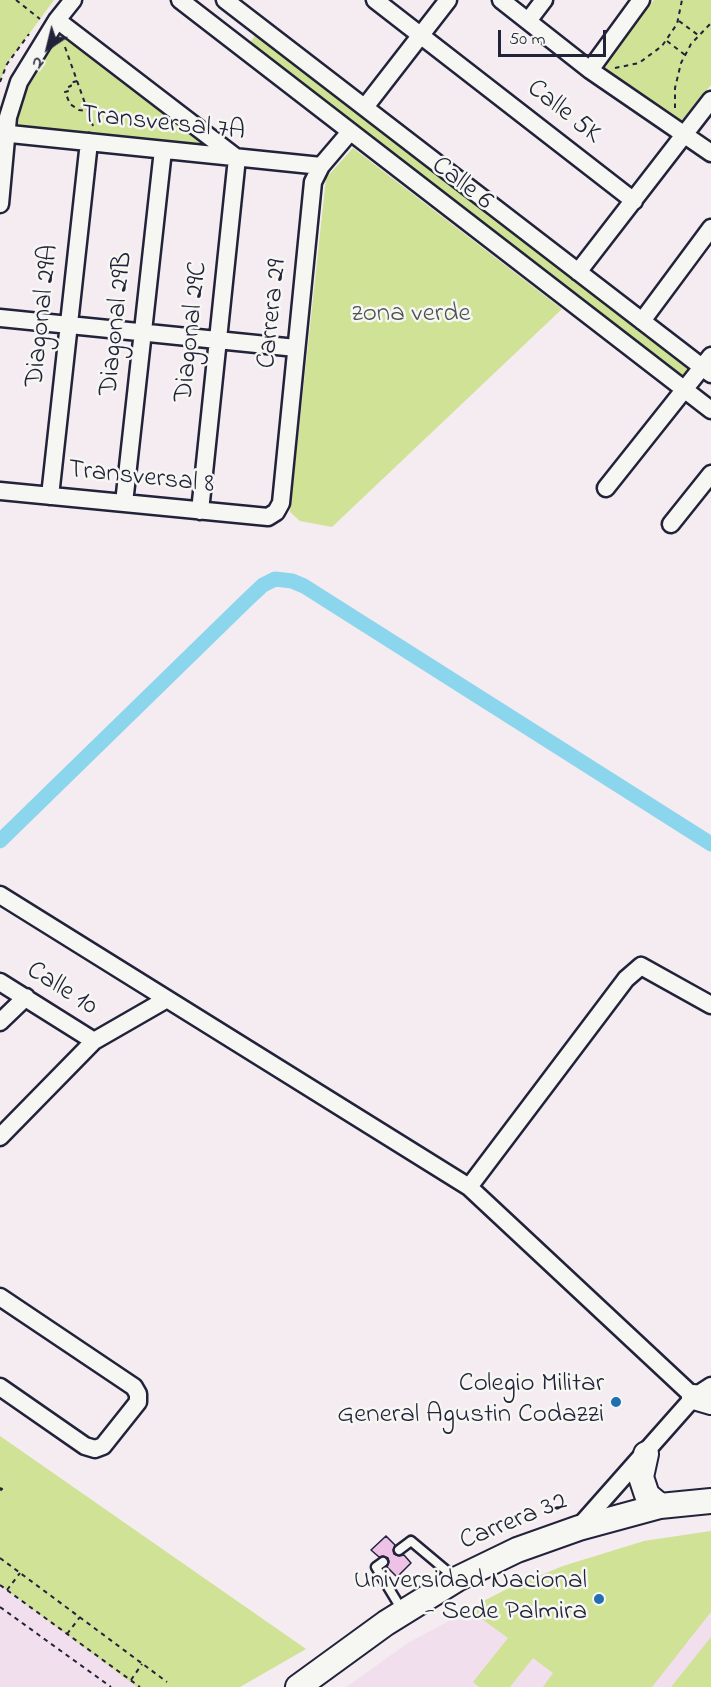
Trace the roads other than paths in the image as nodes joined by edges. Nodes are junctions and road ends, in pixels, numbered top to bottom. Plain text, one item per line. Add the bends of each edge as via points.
1 (73, 0) edge
2 (180, 0) edge
3 (225, 0) edge
4 (375, 0) edge
5 (448, 0) edge
6 (501, 0) edge
7 (544, 0) edge
8 (641, 0) edge
9 (57, 20) junction
10 (528, 21) junction
11 (261, 28) junction
12 (422, 36) junction
13 (244, 50) junction
14 (590, 70) junction
15 (711, 100) edge
16 (365, 108) junction
17 (350, 132) junction
18 (4, 133) edge
19 (684, 134) junction
20 (92, 138) junction
21 (163, 150) junction
22 (711, 153) edge
23 (237, 158) junction
24 (321, 166) junction
25 (634, 201) junction
26 (0, 204) edge
27 (711, 228) edge
28 (578, 272) junction
29 (0, 318) edge
30 (642, 321) junction
31 (69, 325) junction
32 (143, 332) junction
33 (218, 340) junction
34 (296, 348) junction
35 (708, 366) edge
36 (685, 390) junction
37 (711, 410) edge
38 (711, 474) edge
39 (606, 488) dead end
40 (0, 491) edge
41 (50, 496) junction
42 (124, 503) junction
43 (200, 510) junction
44 (276, 512) joint
45 (671, 524) dead end
46 (0, 895) edge
47 (0, 982) edge
48 (26, 997) junction
49 (167, 999) junction
50 (711, 1005) edge
51 (0, 1023) edge
52 (94, 1041) junction
53 (0, 1137) edge
54 (469, 1187) junction
55 (0, 1297) edge
56 (0, 1387) edge
57 (705, 1395) edge
58 (646, 1454) junction
59 (711, 1501) edge
60 (660, 1506) junction
61 (579, 1528) junction
62 (399, 1550) dead end
63 (383, 1562) dead end
64 (457, 1579) junction
65 (404, 1612) junction
66 (298, 1687) edge

1 - 9 street
2 - 13 street, Calle 6
3 - 11 street, Calle 6
4 - 12 street, Calle 5K
5 - 12 street
6 - 10 street
7 - 10 street
8 - 14 street
9 - 18 street via 19,82
9 - 23 street
10 - 14 street
11 - 13 street
11 - 16 street, Calle 6
12 - 16 street
12 - 25 street, Calle 5K
13 - 17 street, Calle 6
14 - 19 street
15 - 19 street
16 - 28 street, Calle 6
17 - 24 street, Carrera 29
17 - 36 street, Calle 6
18 - 20 street, Transversal 7A
18 - 26 street
19 - 22 street
19 - 25 street
20 - 21 street, Transversal 7A
20 - 31 street, Diagonal 29A
21 - 23 street, Transversal 7A
21 - 32 street, Diagonal 29B
23 - 24 street, Transversal 7A
23 - 33 street, Diagonal 29C
24 - 34 street, Carrera 29 via 313,182
25 - 28 street
27 - 30 street
28 - 30 street, Calle 6
29 - 31 street
30 - 35 street, Calle 6
31 - 32 street
31 - 41 street, Diagonal 29A
32 - 33 street
32 - 42 street, Diagonal 29B
33 - 34 street
33 - 43 street, Diagonal 29C
34 - 44 street, Carrera 29
35 - 36 street
36 - 37 street, Calle 6
36 - 39 street
38 - 45 street
40 - 41 street, Transversal 8
41 - 42 street, Transversal 8
42 - 43 street, Transversal 8
43 - 44 street, Transversal 8 via 268,518
46 - 49 street
47 - 48 street, Calle 10
48 - 51 street
48 - 52 street, Calle 10
49 - 52 street
49 - 54 street
50 - 54 street via 641,966 626,979
52 - 53 street
54 - 57 street
55 - 56 street via 134,1387 138,1402 103,1446 95,1449
57 - 58 street
58 - 60 street via 641,1477 646,1495
58 - 61 street
59 - 60 street, Carrera 32
60 - 61 street, Carrera 32
61 - 64 street, Carrera 32 via 517,1550
62 - 64 lane via 411,1541
63 - 65 lane via 376,1567
64 - 65 street, Carrera 32
65 - 66 street, Carrera 32

